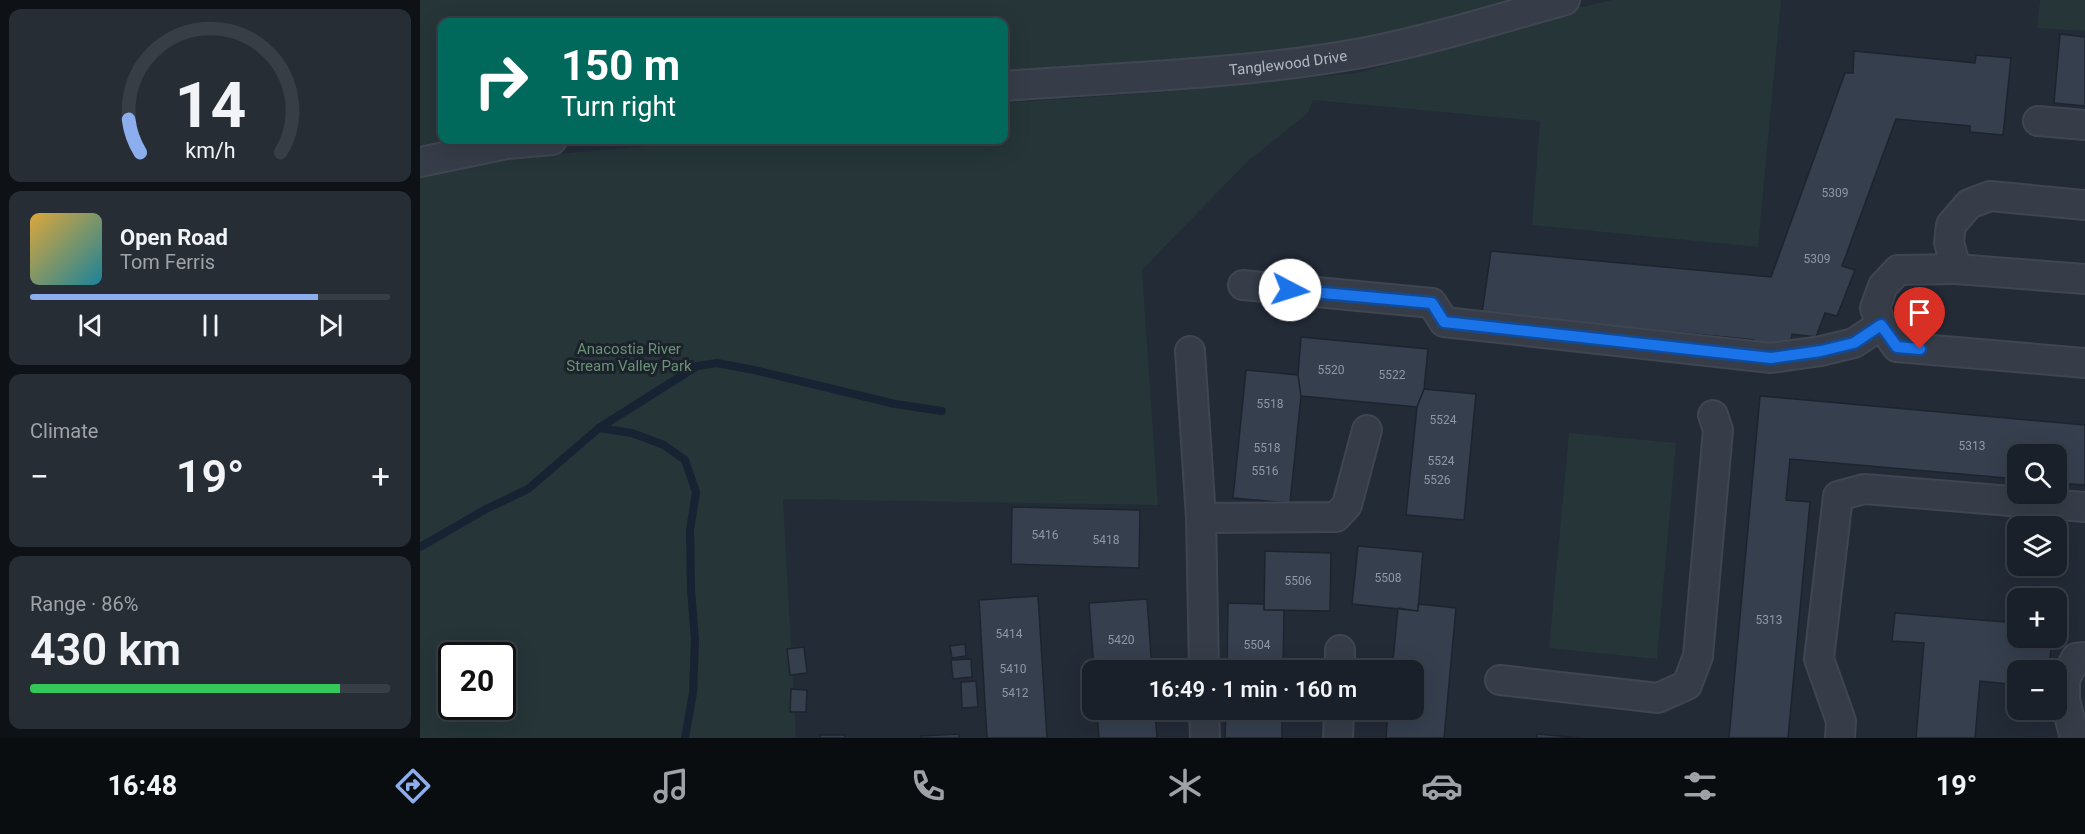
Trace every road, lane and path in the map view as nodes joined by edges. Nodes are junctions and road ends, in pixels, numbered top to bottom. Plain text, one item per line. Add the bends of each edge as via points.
1 (1565, 0) edge
2 (1008, 86) edge
3 (2038, 121) dead end
4 (2085, 125) edge
5 (507, 144) edge
6 (420, 162) edge
7 (2085, 205) edge
8 (1956, 269) junction
9 (2085, 279) edge
10 (1243, 285) dead end
11 (1881, 325) junction
12 (1190, 351) dead end
13 (2085, 363) edge
14 (1713, 415) dead end
15 (1367, 430) dead end
16 (2085, 507) edge
17 (1201, 518) junction
18 (2085, 657) edge
19 (1204, 660) edge
20 (1500, 680) dead end
21 (1204, 720) edge
22 (1339, 720) edge
23 (1205, 738) edge
24 (1338, 738) edge
25 (1840, 738) edge
26 (2075, 738) edge

1 - 2 street, Tanglewood Drive via 1364,52 1279,66
3 - 4 street
5 - 6 street
7 - 8 street via 1990,196 1968,204 1951,225 1949,242
8 - 9 street
8 - 11 street via 1898,270 1883,286 1875,308
10 - 11 street via 1432,303 1444,322 1771,358 1854,343
11 - 13 street via 1897,347
12 - 17 street
14 - 20 street via 1718,430 1698,656 1687,685 1658,698
15 - 17 street via 1347,505 1336,517
16 - 25 street via 1864,489 1838,496 1819,659 1841,721
17 - 19 street
18 - 26 street via 2076,658 2065,679 2065,700
21 - 23 street
22 - 24 street

